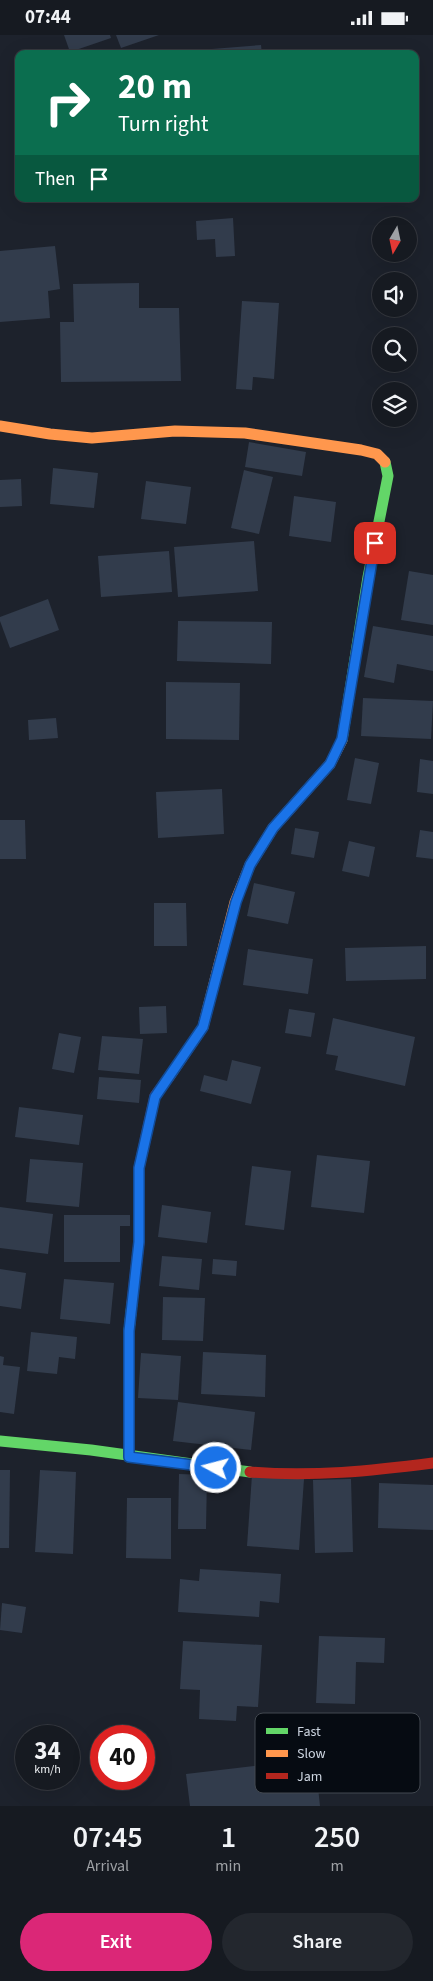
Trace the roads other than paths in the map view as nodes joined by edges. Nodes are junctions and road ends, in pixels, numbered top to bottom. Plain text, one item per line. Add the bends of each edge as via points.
1 (0, 426) edge
2 (0, 1441) edge
3 (129, 1457) junction
4 (433, 1463) edge

1 - 3 street via 92,438 175,431 245,433 375,453 385,459 388,467 342,739 330,764 273,828 250,865 236,902 203,1027 155,1097 139,1168 139,1242 129,1331
2 - 3 street
3 - 4 street via 298,1475 357,1473

